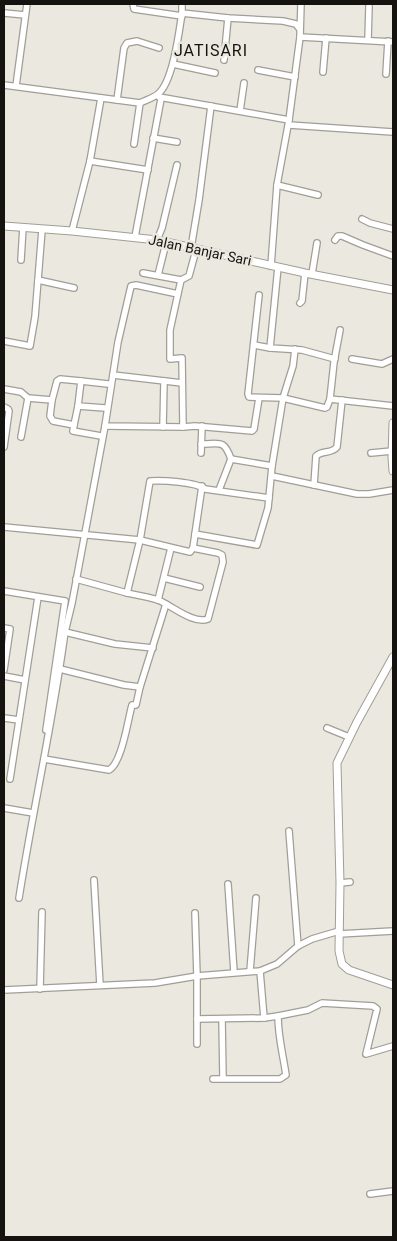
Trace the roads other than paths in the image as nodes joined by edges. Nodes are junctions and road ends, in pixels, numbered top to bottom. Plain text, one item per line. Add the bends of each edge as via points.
1 (27, 4) edge
2 (133, 4) edge
3 (182, 4) edge
4 (301, 4) edge
5 (369, 6) dead end
6 (4, 12) edge
7 (182, 14) junction
8 (25, 15) junction
9 (228, 18) junction
10 (299, 28) junction
11 (300, 37) junction
12 (326, 38) junction
13 (368, 40) junction
14 (391, 42) edge
15 (159, 48) dead end
16 (224, 60) dead end
17 (173, 64) junction
18 (258, 70) dead end
19 (323, 72) dead end
20 (215, 73) dead end
21 (386, 74) dead end
22 (295, 77) junction
23 (244, 83) dead end
24 (4, 85) edge
25 (16, 86) junction
26 (159, 97) junction
27 (101, 98) junction
28 (117, 100) junction
29 (140, 103) junction
30 (211, 106) junction
31 (240, 111) junction
32 (289, 122) junction
33 (393, 132) edge
34 (153, 138) junction
35 (177, 142) dead end
36 (134, 144) dead end
37 (90, 161) junction
38 (177, 165) dead end
39 (148, 170) junction
40 (277, 185) junction
41 (318, 195) dead end
42 (362, 219) dead end
43 (4, 226) edge
44 (23, 227) junction
45 (393, 229) edge
46 (42, 230) junction
47 (72, 231) junction
48 (135, 237) junction
49 (157, 240) junction
50 (335, 240) dead end
51 (166, 243) junction
52 (317, 243) dead end
53 (194, 249) junction
54 (393, 256) edge
55 (21, 260) dead end
56 (275, 266) junction
57 (143, 273) dead end
58 (308, 274) junction
59 (158, 275) junction
60 (38, 280) junction
61 (181, 280) junction
62 (74, 288) dead end
63 (393, 290) edge
64 (178, 294) junction
65 (259, 295) dead end
66 (300, 302) dead end
67 (340, 330) dead end
68 (4, 341) edge
69 (254, 345) junction
70 (270, 348) junction
71 (295, 349) junction
72 (335, 359) junction
73 (352, 359) dead end
74 (393, 359) edge
75 (113, 374) junction
76 (82, 381) junction
77 (164, 381) junction
78 (182, 383) junction
79 (108, 384) dead end
80 (4, 390) edge
81 (28, 398) junction
82 (259, 398) junction
83 (283, 398) junction
84 (330, 398) junction
85 (52, 400) junction
86 (342, 400) junction
87 (78, 406) junction
88 (393, 406) edge
89 (4, 407) edge
90 (105, 408) dead end
91 (393, 422) edge
92 (74, 426) junction
93 (106, 426) junction
94 (202, 426) junction
95 (183, 427) junction
96 (163, 428) junction
97 (101, 436) dead end
98 (21, 437) dead end
99 (201, 444) junction
100 (4, 447) edge
101 (392, 450) junction
102 (201, 453) dead end
103 (371, 453) dead end
104 (231, 459) junction
105 (272, 466) junction
106 (393, 470) edge
107 (272, 476) junction
108 (314, 485) junction
109 (202, 486) junction
110 (220, 490) junction
111 (393, 490) edge
112 (269, 498) junction
113 (4, 527) edge
114 (85, 534) junction
115 (195, 534) junction
116 (140, 540) junction
117 (171, 548) junction
118 (193, 548) junction
119 (164, 578) junction
120 (76, 579) junction
121 (200, 587) dead end
122 (4, 591) edge
123 (127, 593) junction
124 (38, 597) junction
125 (158, 600) junction
126 (166, 604) junction
127 (4, 628) edge
128 (65, 632) junction
129 (153, 648) junction
130 (393, 656) edge
131 (391, 667) edge
132 (60, 669) junction
133 (4, 670) edge
134 (4, 676) edge
135 (25, 680) junction
136 (140, 687) junction
137 (4, 718) edge
138 (19, 720) junction
139 (328, 728) dead end
140 (349, 737) junction
141 (44, 744) dead end
142 (44, 759) junction
143 (10, 778) dead end
144 (4, 808) edge
145 (33, 813) junction
146 (289, 832) dead end
147 (94, 880) dead end
148 (340, 882) junction
149 (350, 882) dead end
150 (228, 884) dead end
151 (19, 898) dead end
152 (256, 898) dead end
153 (42, 912) dead end
154 (195, 913) dead end
155 (393, 931) edge
156 (339, 933) junction
157 (298, 946) junction
158 (250, 971) junction
159 (260, 971) junction
160 (234, 972) junction
161 (198, 976) junction
162 (100, 985) junction
163 (393, 985) edge
164 (40, 989) junction
165 (4, 990) edge
166 (278, 1016) junction
167 (264, 1018) junction
168 (197, 1019) junction
169 (222, 1019) junction
170 (197, 1044) dead end
171 (393, 1046) edge
172 (223, 1078) junction
173 (213, 1079) dead end
174 (393, 1191) edge
175 (370, 1194) dead end

1 - 8 street
2 - 7 street via 134,9
3 - 7 street
4 - 10 street
5 - 13 street
6 - 8 street
7 - 9 street
7 - 17 street
8 - 25 street
9 - 10 street via 282,21 296,24
9 - 16 street
10 - 11 street
11 - 12 street
11 - 22 street
12 - 13 street
12 - 19 street
13 - 14 street
14 - 21 street
15 - 28 street via 137,41 126,43
17 - 20 street
17 - 26 street
18 - 22 street
22 - 32 street
23 - 31 street
24 - 25 street
25 - 27 street
26 - 29 street
26 - 30 street
26 - 34 street
27 - 28 street
27 - 37 street
28 - 29 street
29 - 36 street
30 - 31 street
30 - 53 street
31 - 32 street
32 - 33 street
32 - 40 street
34 - 35 street
34 - 39 street
37 - 39 street
37 - 47 street
38 - 49 street
39 - 48 street
40 - 41 street
40 - 56 street
42 - 45 street
43 - 44 street, Jalan Banjar Sari
44 - 46 street, Jalan Banjar Sari
44 - 55 street
46 - 47 street, Jalan Banjar Sari
46 - 60 street
47 - 48 street, Jalan Banjar Sari
48 - 49 street, Jalan Banjar Sari
49 - 51 street, Jalan Banjar Sari
50 - 54 street via 342,236
51 - 53 street, Jalan Banjar Sari
51 - 59 street
52 - 58 street
53 - 56 street, Jalan Banjar Sari
53 - 61 street via 189,276
56 - 58 street, Jalan Banjar Sari
56 - 70 street
57 - 59 street
58 - 63 street, Jalan Banjar Sari
58 - 66 street
59 - 61 street
60 - 62 street
60 - 68 street via 30,346
61 - 64 street
64 - 75 street via 131,286
64 - 78 street via 170,330 170,358 182,358
65 - 69 street
67 - 72 street
69 - 70 street
69 - 82 street via 248,394
70 - 71 street
71 - 72 street
71 - 83 street
72 - 84 street
73 - 74 street via 382,364
75 - 77 street
75 - 93 street
76 - 79 street
76 - 85 street via 60,379
76 - 87 street
77 - 78 street
77 - 96 street
78 - 95 street
80 - 81 street via 21,392
81 - 85 street
81 - 98 street
82 - 83 street
82 - 94 street via 252,431
83 - 84 street via 324,408
83 - 105 street
84 - 86 street
85 - 92 street via 51,419
86 - 88 street
86 - 108 street via 337,447 316,456
87 - 90 street
87 - 92 street
89 - 100 street via 9,411
91 - 101 street
92 - 97 street via 73,432
93 - 96 street
93 - 114 street
94 - 95 street
94 - 99 street
95 - 96 street
99 - 102 street
99 - 104 street via 223,444
101 - 103 street
101 - 106 street
104 - 105 street
104 - 110 street
105 - 107 street
107 - 108 street
107 - 112 street
108 - 111 street via 357,494
109 - 110 street
109 - 115 street
109 - 116 street via 150,482
110 - 112 street
112 - 115 street via 257,545
113 - 114 street
114 - 116 street
114 - 120 street
115 - 118 street
116 - 117 street
116 - 123 street
117 - 118 street via 190,552
117 - 119 street
118 - 126 street via 222,556 208,618 204,620 186,615
119 - 121 street
119 - 125 street
120 - 123 street
120 - 128 street
122 - 124 street
123 - 125 street
124 - 135 street
124 - 141 street via 65,601
125 - 126 street
126 - 129 street
127 - 133 street via 10,629
128 - 129 street via 116,644
128 - 132 street
129 - 136 street
130 - 131 street
131 - 140 street
132 - 136 street
132 - 142 street
134 - 135 street
135 - 138 street
136 - 142 street via 114,767 109,770
137 - 138 street
138 - 143 street
139 - 140 street
140 - 148 street via 336,765
142 - 145 street
144 - 145 street
145 - 151 street
146 - 157 street
147 - 162 street
148 - 149 street
148 - 156 street
150 - 160 street
152 - 158 street
153 - 164 street
154 - 161 street
155 - 156 street
156 - 157 street
156 - 163 street via 342,964 349,970
157 - 159 street via 277,964
158 - 159 street
158 - 160 street
159 - 167 street
160 - 161 street
161 - 162 street via 155,984
161 - 168 street
162 - 164 street
164 - 165 street
166 - 167 street
166 - 171 street via 308,1010 322,1003 373,1006 377,1009 366,1054
166 - 172 street via 278,1037 286,1075 280,1079
167 - 169 street
168 - 169 street
168 - 170 street
169 - 172 street
172 - 173 street
174 - 175 street

